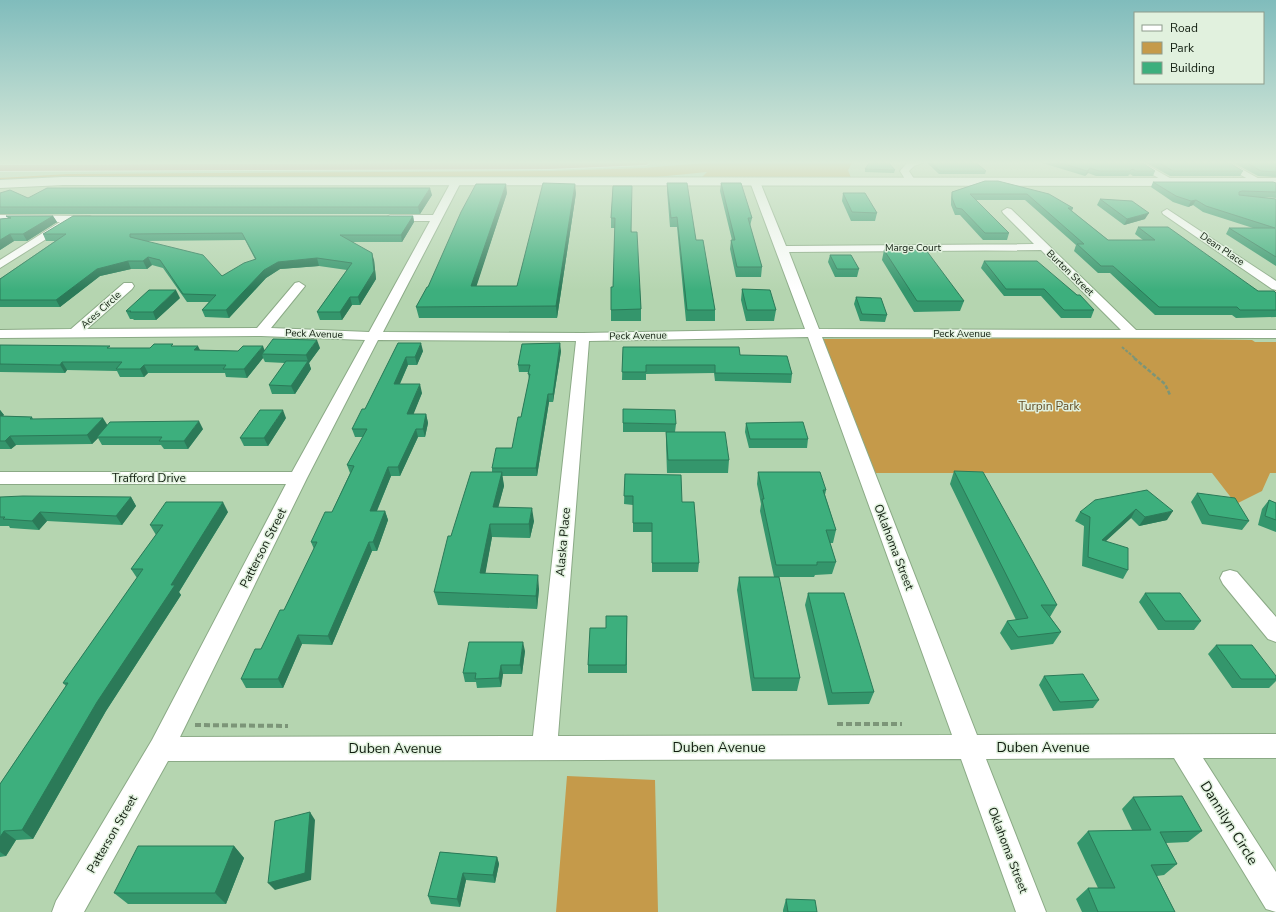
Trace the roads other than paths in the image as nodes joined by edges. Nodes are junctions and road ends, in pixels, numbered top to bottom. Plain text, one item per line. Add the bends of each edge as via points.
1 (444, 205) edge
2 (764, 205) edge
3 (1007, 211) dead end
4 (1167, 212) dead end
5 (0, 218) edge
6 (381, 218) edge
7 (437, 218) junction
8 (72, 219) junction
9 (103, 219) edge
10 (1043, 247) junction
11 (782, 249) junction
12 (0, 265) edge
13 (128, 286) dead end
14 (299, 286) dead end
15 (1276, 286) edge
16 (262, 332) junction
17 (75, 333) junction
18 (814, 333) junction
19 (0, 334) edge
20 (1133, 334) junction
21 (1276, 334) edge
22 (375, 336) junction
23 (583, 337) junction
24 (0, 478) edge
25 (298, 478) junction
26 (1230, 578) dead end
27 (1276, 633) edge
28 (969, 746) junction
29 (1276, 746) edge
30 (544, 748) junction
31 (1182, 748) junction
32 (161, 749) junction
33 (1276, 899) edge
34 (67, 912) edge
35 (1031, 912) edge

1 - 7 street, Patterson Street
2 - 11 street, Oklahoma Street
3 - 10 street, Burton Street
4 - 15 street, Dean Place
5 - 8 street
6 - 7 street
7 - 22 street, Patterson Street
8 - 9 street
8 - 12 street
10 - 11 street, Marge Court
10 - 20 street, Burton Street
11 - 18 street, Oklahoma Street
13 - 17 street, Aces Circle
14 - 16 street
16 - 17 street, Peck Avenue
16 - 22 street, Peck Avenue
17 - 19 street, Peck Avenue
18 - 20 street, Peck Avenue
18 - 23 street, Peck Avenue
18 - 28 street, Oklahoma Street
20 - 21 street, Peck Avenue
22 - 23 street, Peck Avenue
22 - 25 street, Patterson Street
23 - 30 street, Alaska Place
24 - 25 street, Trafford Drive
25 - 32 street, Patterson Street
26 - 27 street
28 - 30 street, Duben Avenue
28 - 31 street, Duben Avenue
28 - 35 street, Oklahoma Street
29 - 31 street, Duben Avenue
30 - 32 street, Duben Avenue
31 - 33 street, Dannilyn Circle
32 - 34 street, Patterson Street

